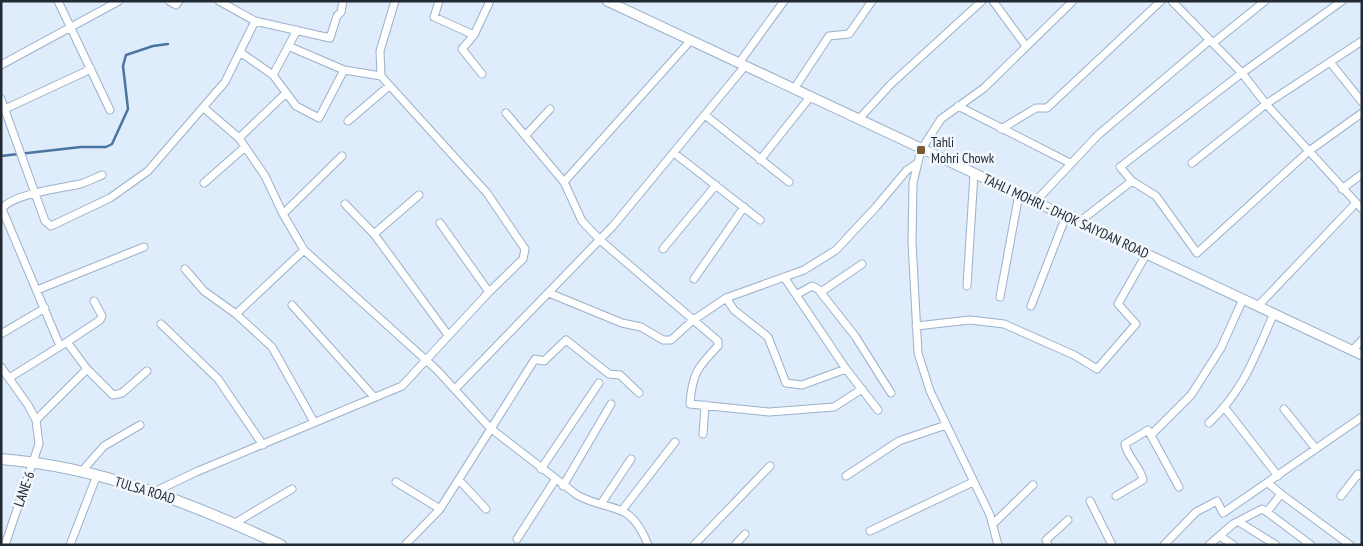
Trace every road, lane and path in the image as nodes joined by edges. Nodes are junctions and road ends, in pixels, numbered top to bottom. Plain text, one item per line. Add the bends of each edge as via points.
1 (58, 1) edge
2 (119, 1) edge
3 (169, 1) edge
4 (179, 1) edge
5 (219, 1) edge
6 (342, 1) edge
7 (395, 1) edge
8 (439, 1) edge
9 (490, 1) edge
10 (607, 1) edge
11 (784, 1) edge
12 (872, 1) edge
13 (982, 1) edge
14 (993, 1) edge
15 (1073, 1) edge
16 (1161, 1) edge
17 (1172, 1) edge
18 (1265, 1) edge
19 (1342, 1) edge
20 (255, 21) junction
21 (70, 28) junction
22 (297, 30) junction
23 (474, 35) junction
24 (691, 40) junction
25 (1362, 41) edge
26 (1211, 42) junction
27 (288, 46) junction
28 (1026, 46) junction
29 (240, 52) junction
30 (1330, 62) junction
31 (742, 64) junction
32 (1, 65) edge
33 (90, 69) junction
34 (344, 70) junction
35 (1242, 73) junction
36 (482, 74) dead end
37 (273, 75) junction
38 (381, 76) junction
39 (389, 86) junction
40 (794, 89) junction
41 (286, 93) junction
42 (810, 97) junction
43 (1, 99) edge
44 (1362, 102) edge
45 (1266, 104) junction
46 (958, 106) junction
47 (204, 108) junction
48 (5, 109) junction
49 (550, 109) dead end
50 (110, 110) dead end
51 (506, 113) dead end
52 (1362, 113) edge
53 (705, 115) junction
54 (859, 119) junction
55 (348, 121) dead end
56 (1001, 129) junction
57 (526, 135) junction
58 (239, 138) junction
59 (245, 146) junction
60 (921, 150) junction
61 (1308, 151) junction
62 (674, 153) junction
63 (342, 156) dead end
64 (760, 160) junction
65 (918, 163) junction
66 (1070, 163) junction
67 (1192, 163) dead end
68 (974, 174) junction
69 (1362, 174) edge
70 (102, 175) dead end
71 (1132, 181) junction
72 (564, 182) junction
73 (789, 182) dead end
74 (204, 183) dead end
75 (716, 185) junction
76 (1342, 189) junction
77 (36, 194) junction
78 (1019, 194) junction
79 (419, 195) dead end
80 (1036, 202) junction
81 (344, 204) dead end
82 (1355, 204) junction
83 (744, 207) junction
84 (1362, 209) edge
85 (283, 214) junction
86 (1066, 216) junction
87 (760, 220) dead end
88 (1079, 222) junction
89 (440, 223) dead end
90 (374, 234) junction
91 (600, 240) junction
92 (144, 247) dead end
93 (663, 249) dead end
94 (304, 250) junction
95 (1147, 253) junction
96 (862, 264) dead end
97 (185, 269) dead end
98 (784, 277) junction
99 (694, 279) dead end
100 (967, 286) dead end
101 (37, 290) junction
102 (489, 292) junction
103 (821, 292) junction
104 (549, 293) junction
105 (796, 295) junction
106 (1000, 297) dead end
107 (726, 298) junction
108 (1243, 299) junction
109 (94, 301) dead end
110 (292, 305) dead end
111 (1031, 306) dead end
112 (1258, 306) junction
113 (44, 308) junction
114 (236, 314) junction
115 (1274, 314) junction
116 (692, 321) junction
117 (161, 324) dead end
118 (916, 326) junction
119 (1, 334) edge
120 (448, 335) junction
121 (1362, 340) edge
122 (63, 344) junction
123 (1352, 351) junction
124 (1362, 355) edge
125 (427, 361) junction
126 (1, 367) edge
127 (87, 369) junction
128 (846, 369) junction
129 (147, 372) dead end
130 (9, 378) junction
131 (599, 383) dead end
132 (455, 389) junction
133 (862, 389) junction
134 (639, 393) dead end
135 (892, 393) dead end
136 (374, 397) junction
137 (611, 404) dead end
138 (705, 405) junction
139 (1225, 408) junction
140 (1284, 409) dead end
141 (878, 410) dead end
142 (1362, 417) edge
143 (36, 420) junction
144 (314, 422) junction
145 (1209, 423) dead end
146 (140, 425) dead end
147 (946, 425) junction
148 (490, 428) junction
149 (703, 434) dead end
150 (1152, 434) junction
151 (675, 442) dead end
152 (262, 445) junction
153 (1316, 449) junction
154 (1, 459) edge
155 (631, 459) dead end
156 (33, 462) junction
157 (770, 466) dead end
158 (541, 469) junction
159 (82, 471) junction
160 (97, 475) junction
161 (846, 476) dead end
162 (1278, 476) junction
163 (1362, 476) edge
164 (459, 480) junction
165 (555, 480) junction
166 (396, 482) dead end
167 (973, 482) junction
168 (1268, 483) junction
169 (563, 486) junction
170 (1033, 486) dead end
171 (1179, 487) dead end
172 (292, 488) dead end
173 (156, 491) junction
174 (1281, 494) junction
175 (1116, 496) dead end
176 (1341, 496) dead end
177 (1090, 501) dead end
178 (601, 504) junction
179 (440, 509) junction
180 (486, 509) dead end
181 (623, 509) junction
182 (1267, 512) junction
183 (1068, 520) dead end
184 (1239, 522) junction
185 (235, 523) junction
186 (993, 524) junction
187 (870, 531) dead end
188 (745, 534) dead end
189 (1220, 536) junction
190 (1302, 538) junction
191 (517, 539) dead end
192 (72, 544) edge
193 (406, 544) edge
194 (736, 544) edge
195 (5, 545) edge
196 (282, 545) edge
197 (648, 545) edge
198 (694, 545) edge
199 (998, 545) edge
200 (1048, 545) edge
201 (1112, 545) edge
202 (1164, 545) edge
203 (1209, 545) edge
204 (1233, 545) edge
205 (1276, 545) edge
206 (1296, 545) edge
207 (1311, 545) edge
208 (1350, 545) edge

1 - 21 street
2 - 21 street
3 - 4 street via 176,5
5 - 20 street
6 - 22 street via 330,38
7 - 38 street via 380,51
8 - 23 street via 434,17
9 - 23 street
10 - 24 street, TAHLI MOHRI - DHOK SAIYDAN ROAD
11 - 31 street
12 - 40 street via 849,34 829,36
13 - 54 street via 891,84
14 - 28 street
15 - 28 street
16 - 56 street via 1047,108 1036,108
17 - 26 street
18 - 26 street
19 - 35 street
20 - 22 street
20 - 29 street
21 - 32 street
21 - 33 street
22 - 27 street
23 - 36 street via 462,49
24 - 31 street, TAHLI MOHRI - DHOK SAIYDAN ROAD
24 - 72 street
25 - 30 street
26 - 35 street
26 - 66 street via 1098,135
27 - 34 street
27 - 37 street
28 - 46 street via 984,88
29 - 37 street
29 - 47 street via 229,76
30 - 44 street
30 - 45 street
31 - 40 street, TAHLI MOHRI - DHOK SAIYDAN ROAD
31 - 53 street
33 - 48 street
33 - 50 street
34 - 38 street
34 - 41 street via 319,118 296,106
35 - 45 street
35 - 71 street via 1120,167
37 - 41 street
38 - 39 street
39 - 55 street
39 - 102 street via 487,193 525,249 523,259
40 - 42 street, TAHLI MOHRI - DHOK SAIYDAN ROAD
41 - 58 street
42 - 54 street, TAHLI MOHRI - DHOK SAIYDAN ROAD
42 - 64 street
43 - 48 street
45 - 61 street
45 - 67 street
46 - 56 street
46 - 60 street via 941,119
47 - 58 street
47 - 77 street via 148,171 110,198 51,226 45,221
48 - 77 street
49 - 57 street
51 - 57 street
52 - 61 street
53 - 62 street
53 - 64 street
54 - 60 street, TAHLI MOHRI - DHOK SAIYDAN ROAD
56 - 66 street
57 - 72 street
58 - 59 street
59 - 74 street
59 - 85 street via 265,176
60 - 65 street
60 - 68 street, TAHLI MOHRI - DHOK SAIYDAN ROAD
61 - 71 street via 1197,252 1156,196
61 - 76 street
62 - 75 street
62 - 91 street
63 - 85 street
64 - 73 street
65 - 98 street via 907,170 836,250 804,270
65 - 118 street via 912,192
66 - 80 street
68 - 78 street, TAHLI MOHRI - DHOK SAIYDAN ROAD
68 - 100 street
69 - 76 street
70 - 77 street via 81,184
71 - 88 street
72 - 91 street via 582,220
75 - 83 street
75 - 93 street
76 - 82 street
77 - 101 street via 12,202 2,210
78 - 80 street, TAHLI MOHRI - DHOK SAIYDAN ROAD
78 - 106 street
79 - 90 street
80 - 86 street, TAHLI MOHRI - DHOK SAIYDAN ROAD
81 - 90 street
82 - 84 street
82 - 112 street
83 - 87 street
83 - 99 street
85 - 94 street
86 - 88 street, TAHLI MOHRI - DHOK SAIYDAN ROAD
86 - 111 street
88 - 95 street, TAHLI MOHRI - DHOK SAIYDAN ROAD
89 - 102 street
90 - 120 street
91 - 104 street
91 - 116 street
92 - 101 street
94 - 114 street
94 - 125 street
95 - 108 street, TAHLI MOHRI - DHOK SAIYDAN ROAD
95 - 118 street via 1118,304 1136,324 1097,369 1074,355 1004,324 970,320
96 - 103 street
97 - 114 street via 204,291
98 - 105 street
98 - 107 street
101 - 113 street
102 - 120 street
103 - 105 street via 812,286
103 - 135 street via 855,336
104 - 116 street via 622,323 641,327 663,340 672,340
104 - 132 street
105 - 128 street
107 - 116 street
107 - 128 street via 734,310 768,337 786,383 802,385
108 - 112 street, TAHLI MOHRI - DHOK SAIYDAN ROAD
108 - 150 street via 1221,348 1191,395
109 - 122 street via 102,316 100,320
110 - 136 street
112 - 115 street, TAHLI MOHRI - DHOK SAIYDAN ROAD
113 - 119 street
113 - 122 street
114 - 144 street via 272,347
115 - 123 street, TAHLI MOHRI - DHOK SAIYDAN ROAD
115 - 139 street via 1239,390
116 - 138 street via 718,341 718,346 692,380 690,404
117 - 152 street via 218,379
118 - 147 street via 918,353 930,391
120 - 125 street
121 - 123 street
122 - 127 street
122 - 130 street
123 - 124 street, TAHLI MOHRI - DHOK SAIYDAN ROAD
125 - 132 street
125 - 136 street via 402,386
126 - 130 street
127 - 129 street via 109,393 117,396
127 - 143 street
128 - 133 street
130 - 143 street
131 - 158 street
132 - 148 street
133 - 138 street via 841,404 769,412
133 - 141 street
134 - 148 street via 620,375 609,374 566,340 544,360 535,360
136 - 144 street
137 - 169 street
138 - 149 street
139 - 145 street
139 - 162 street
140 - 153 street
142 - 153 street
143 - 156 street, LANE-6 via 39,444
144 - 152 street
146 - 159 street via 104,446
147 - 161 street via 899,441
147 - 167 street
148 - 158 street
148 - 164 street
150 - 171 street
150 - 175 street via 1148,430 1142,432 1125,444 1143,480
151 - 181 street
152 - 173 street
153 - 162 street
154 - 156 main road, TULSA ROAD
155 - 178 street
156 - 159 main road, TULSA ROAD
156 - 195 street, LANE-6
157 - 198 street
158 - 165 street
159 - 160 main road, TULSA ROAD
160 - 173 main road, TULSA ROAD
160 - 192 street
162 - 168 street
163 - 176 street via 1358,474
164 - 179 street
164 - 180 street
165 - 169 street
165 - 191 street
166 - 179 street
167 - 186 street
167 - 187 street
168 - 174 street
168 - 202 street via 1223,513 1217,501 1196,512
169 - 178 street via 590,502
170 - 186 street
172 - 185 street
173 - 185 main road, TULSA ROAD
174 - 182 street
174 - 208 street
177 - 201 street
178 - 181 street
179 - 193 street
181 - 197 street via 635,519
182 - 184 street via 1262,509
182 - 190 street
183 - 200 street via 1046,540
184 - 189 street
184 - 205 street
185 - 196 main road, TULSA ROAD
186 - 199 street
188 - 194 street
189 - 203 street
189 - 204 street
190 - 206 street
190 - 207 street

